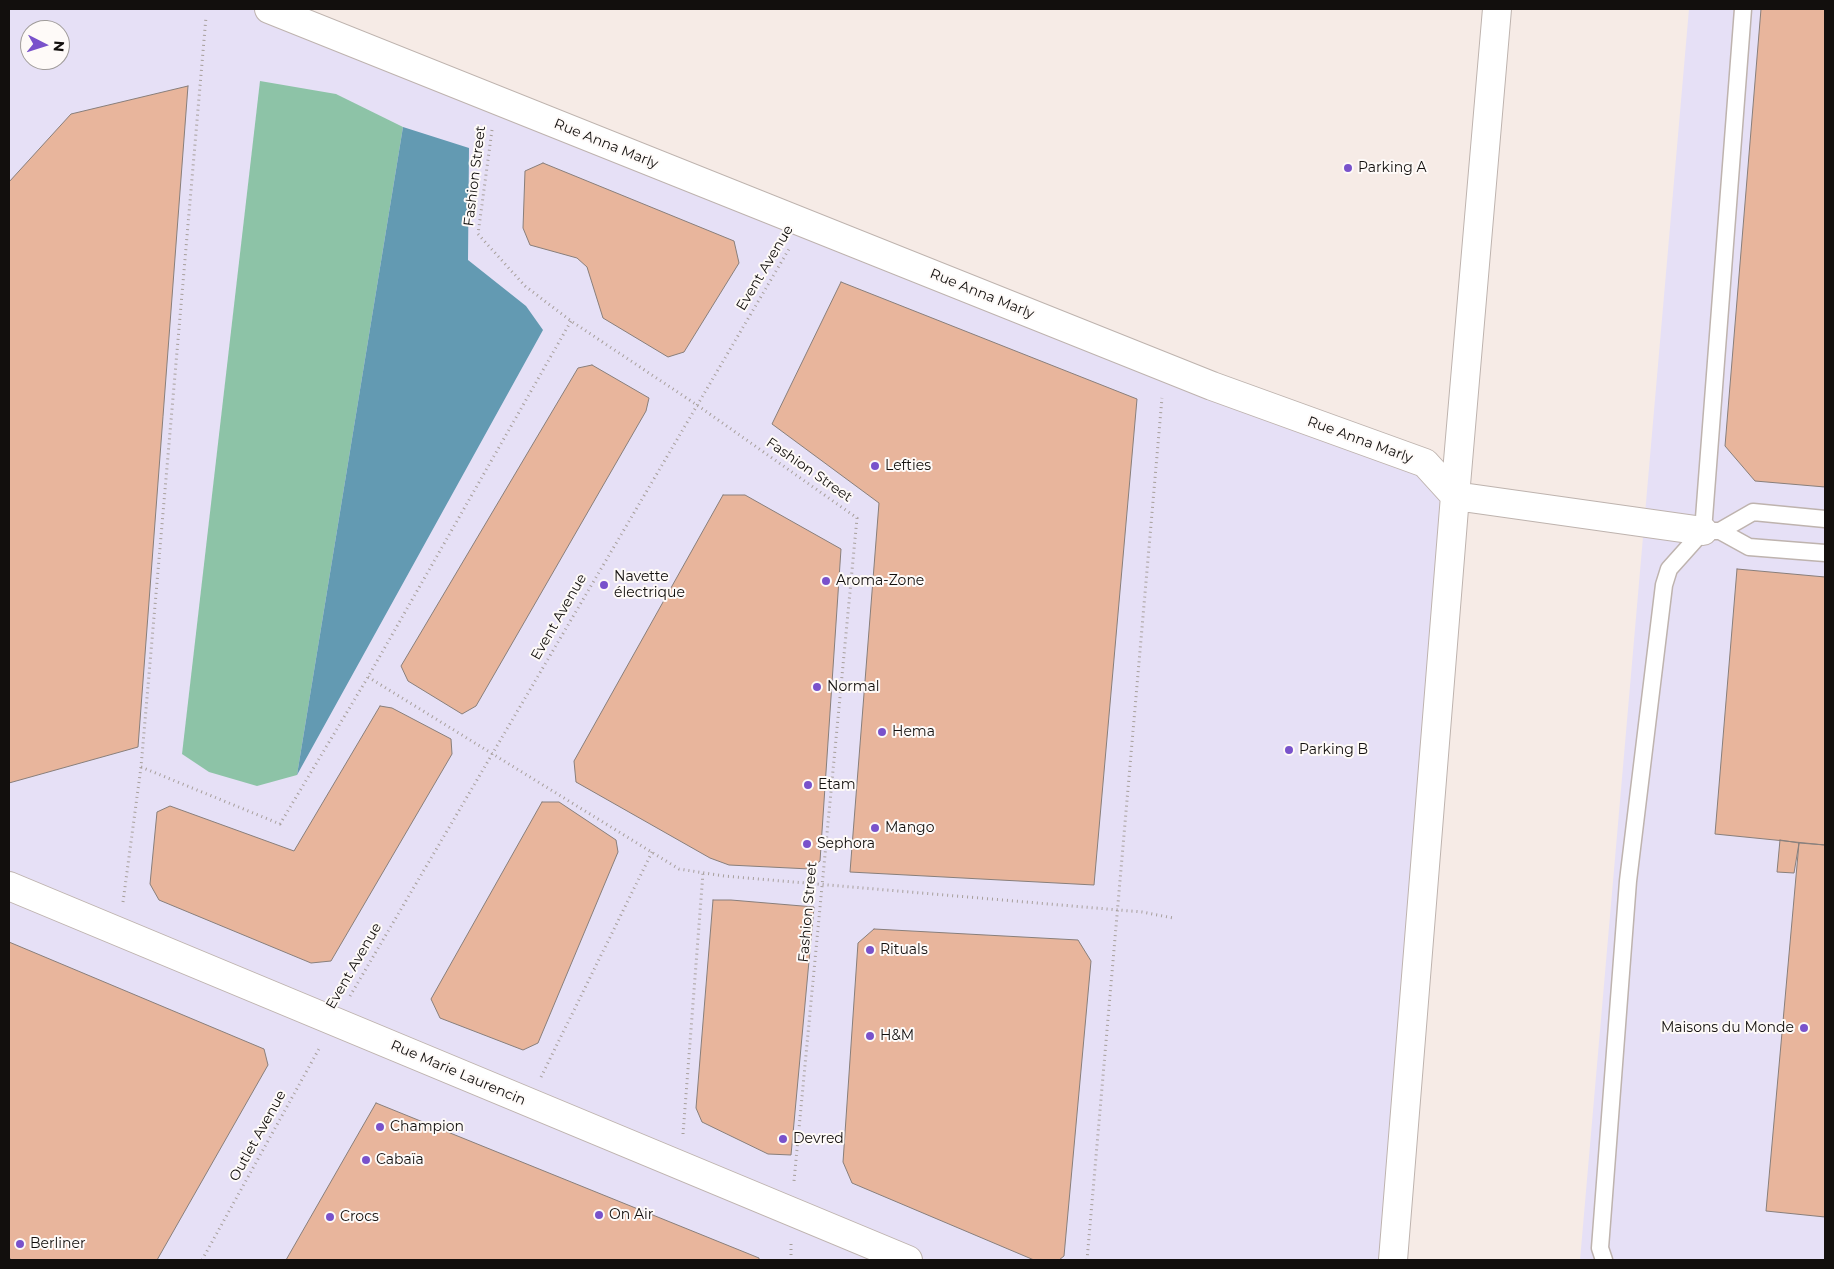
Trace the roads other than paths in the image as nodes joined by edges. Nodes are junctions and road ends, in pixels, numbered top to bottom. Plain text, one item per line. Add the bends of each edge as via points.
1 (269, 9) edge
2 (1497, 9) edge
3 (1743, 9) edge
4 (1455, 496) junction
5 (1825, 519) edge
6 (1711, 531) junction
7 (1825, 554) edge
8 (9, 886) edge
9 (908, 1260) edge
10 (1393, 1260) edge
11 (1604, 1260) edge

1 - 4 street, Rue Anna Marly via 1165,368 1425,463
2 - 4 street
3 - 6 lane
4 - 6 street
4 - 10 street
5 - 6 lane via 1753,512
6 - 7 lane via 1749,547
6 - 11 lane via 1669,569 1664,585 1628,881 1600,1248
8 - 9 street, Rue Marie Laurencin

